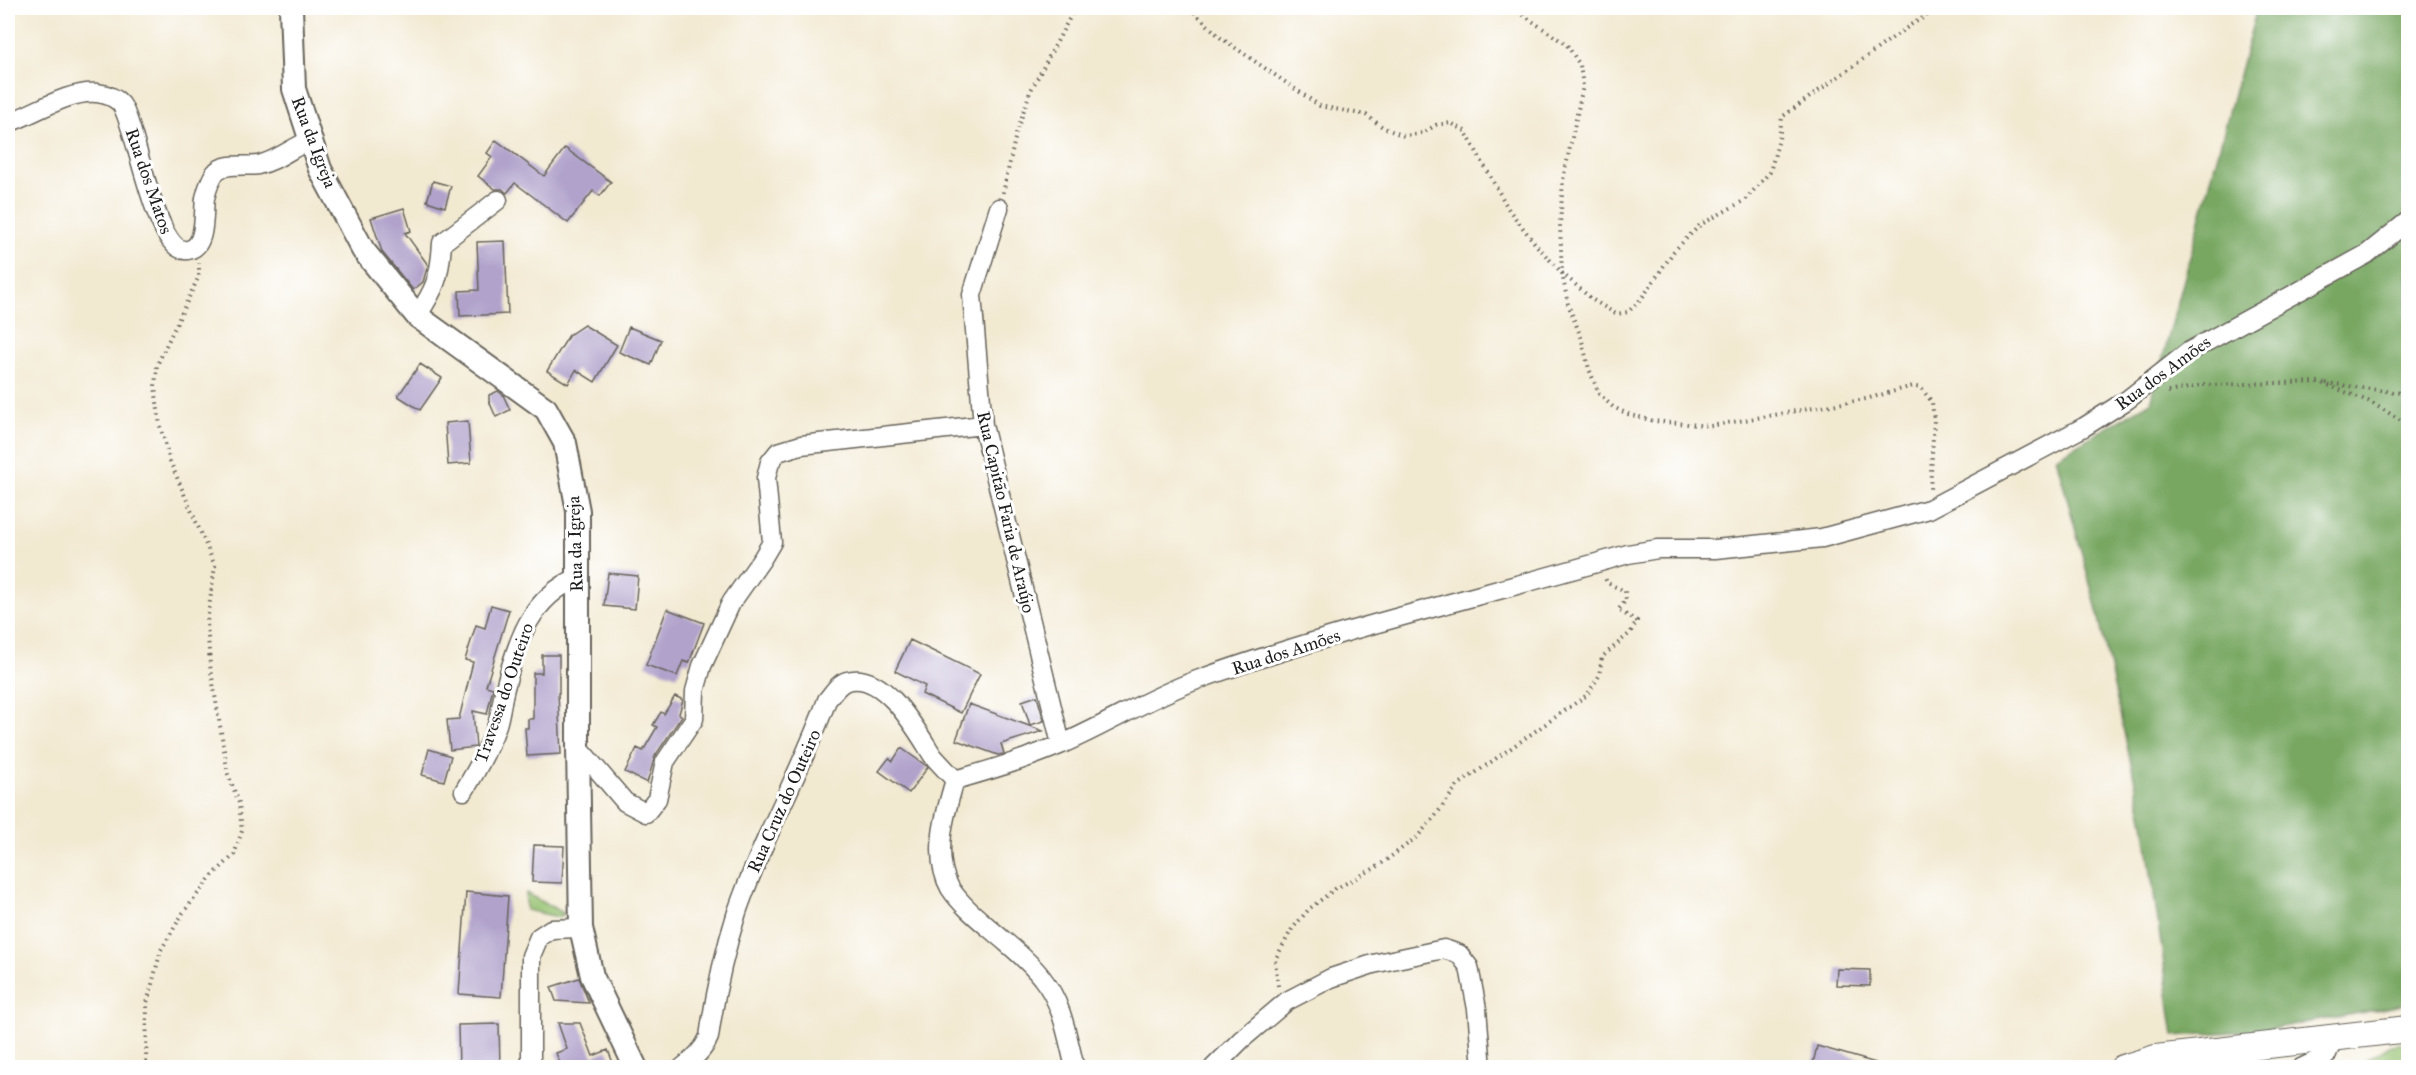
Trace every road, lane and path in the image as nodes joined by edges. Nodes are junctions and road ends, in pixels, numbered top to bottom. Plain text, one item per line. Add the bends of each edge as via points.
1 (291, 8) edge
2 (1075, 8) edge
3 (1190, 8) edge
4 (1512, 8) edge
5 (1940, 8) edge
6 (8, 123) edge
7 (311, 140) junction
8 (498, 200) dead end
9 (999, 208) joint
10 (2409, 221) edge
11 (198, 244) junction
12 (1562, 273) junction
13 (417, 316) junction
14 (2320, 382) junction
15 (2159, 394) dead end
16 (2409, 394) edge
17 (2409, 424) edge
18 (983, 425) junction
19 (1929, 509) junction
20 (1599, 563) junction
21 (577, 578) junction
22 (1061, 744) junction
23 (578, 747) junction
24 (955, 780) junction
25 (464, 791) dead end
26 (581, 928) junction
27 (1287, 1000) junction
28 (2409, 1029) edge
29 (2334, 1038) junction
30 (146, 1068) edge
31 (531, 1068) edge
32 (636, 1068) edge
33 (682, 1068) edge
34 (1076, 1068) edge
35 (1213, 1068) edge
36 (1482, 1068) edge
37 (2123, 1068) edge
38 (2301, 1068) edge

1 - 7 street, Rua da Igreja via 294,89
2 - 9 path via 1030,92
3 - 12 path via 1221,38 1320,106 1366,115 1404,136 1450,123 1465,131 1509,210
4 - 12 path via 1567,45 1580,65 1583,86 1563,180
5 - 12 path via 1782,117 1770,172 1745,200 1700,225 1674,251 1628,312 1616,314
6 - 11 street, Rua dos Matos via 84,92 99,93 119,102 126,112 169,240 182,251 192,250
7 - 11 street, Rua dos Matos via 260,165 217,170 206,196
7 - 13 street, Rua da Igreja via 320,169 363,250
8 - 13 street via 442,243 439,277
9 - 18 street, Rua Capitão Faria de Araújo via 972,295
10 - 19 street, Rua dos Amões via 2360,258 2188,352 2084,428
11 - 30 path via 199,276 157,364 155,386 170,461 215,566 207,622 210,665 228,774 239,802 243,831 234,855 183,912 161,950 147,1004
12 - 19 path via 1568,304 1599,394 1628,414 1654,421 1710,426 1866,399 1913,386 1921,388 1932,402 1934,420
13 - 21 street, Rua da Igreja via 546,409 565,443 578,511
14 - 15 path via 2203,385
14 - 16 path
14 - 17 path via 2368,401
18 - 22 street, Rua Capitão Faria de Araújo
18 - 23 street via 801,445 778,452 770,462 766,478 772,542 730,603 702,666 695,691 694,719 664,762 657,799 646,813 625,802
19 - 20 street, Rua dos Amões via 1822,538 1715,549 1658,549
20 - 22 street, Rua dos Amões via 1256,660 1158,696
20 - 27 path via 1607,583 1624,591 1626,600 1618,610 1637,621 1630,633 1602,657 1599,676 1587,694 1458,785 1409,843 1309,909 1292,929 1275,960 1276,983
21 - 23 street, Rua da Igreja
21 - 25 street, Travessa do Outeiro via 546,597 532,615 505,685 498,723 484,759
22 - 24 street, Rua dos Amões
23 - 26 street, Rua da Igreja
24 - 33 street, Rua Cruz do Outeiro via 889,695 867,682 848,681 839,686 827,700 737,911 717,983 709,1037 700,1053
24 - 34 street via 941,844 950,887 1042,978 1059,1005
26 - 31 street via 551,929 539,937 531,956
26 - 32 street, Rua da Igreja via 592,976
27 - 35 street
27 - 36 street via 1362,968 1444,949 1459,954 1469,967
28 - 29 main road
29 - 37 main road via 2156,1058
29 - 38 street via 2326,1056

